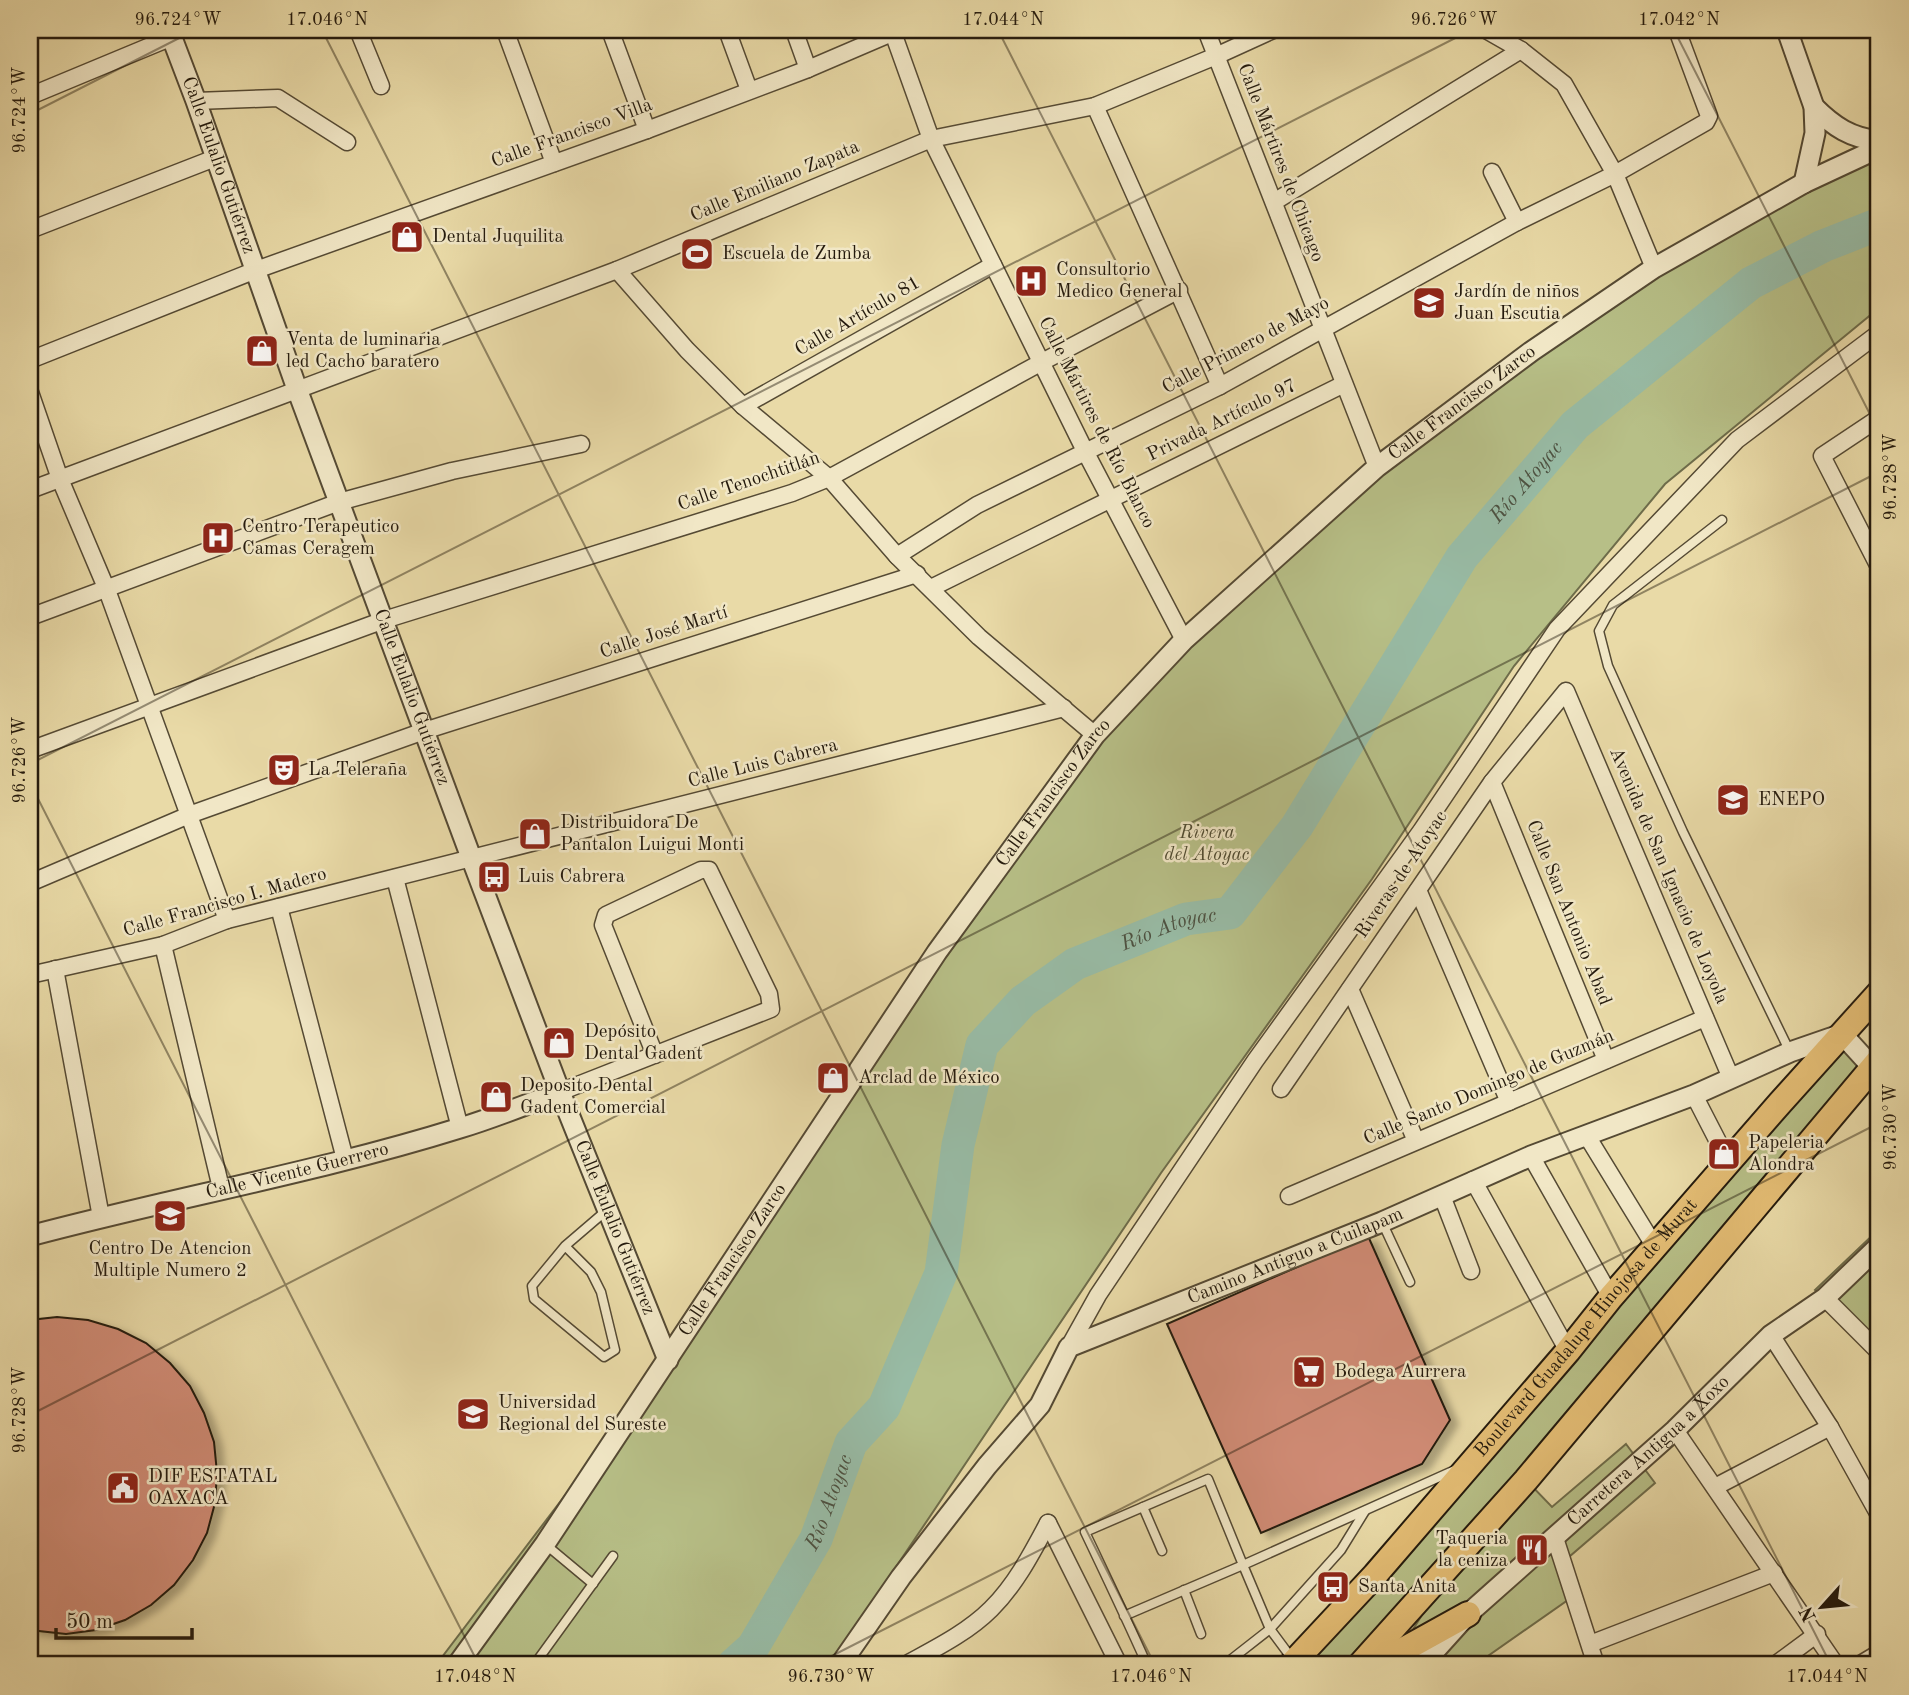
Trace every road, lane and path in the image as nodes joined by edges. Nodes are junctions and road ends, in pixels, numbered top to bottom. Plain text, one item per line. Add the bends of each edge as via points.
1 (358, 30) edge
2 (505, 30) edge
3 (610, 30) edge
4 (727, 30) edge
5 (794, 30) edge
6 (1206, 30) edge
7 (1273, 30) edge
8 (1486, 30) edge
9 (1677, 30) edge
10 (1787, 30) edge
11 (894, 31) edge
12 (174, 32) edge
13 (1521, 50) junction
14 (1216, 56) junction
15 (808, 69) junction
16 (381, 86) dead end
17 (749, 90) junction
18 (30, 96) edge
19 (196, 101) junction
20 (1095, 106) junction
21 (1814, 107) junction
22 (647, 130) junction
23 (931, 139) junction
24 (1879, 141) edge
25 (347, 142) dead end
26 (1879, 148) edge
27 (215, 158) junction
28 (554, 163) junction
29 (1492, 172) dead end
30 (1615, 174) junction
31 (1804, 183) junction
32 (1274, 202) junction
33 (1517, 222) junction
34 (30, 230) edge
35 (993, 265) junction
36 (1654, 268) junction
37 (256, 270) junction
38 (617, 270) junction
39 (1179, 290) junction
40 (1322, 330) junction
41 (1879, 333) edge
42 (30, 360) edge
43 (1042, 362) junction
44 (1344, 384) junction
45 (1220, 386) junction
46 (297, 389) junction
47 (30, 392) edge
48 (743, 406) junction
49 (1879, 418) edge
50 (580, 444) dead end
51 (1086, 453) junction
52 (1377, 467) junction
53 (829, 478) junction
54 (60, 479) junction
55 (30, 490) edge
56 (1110, 500) junction
57 (339, 502) junction
58 (1722, 520) dead end
59 (897, 556) junction
60 (1879, 567) edge
61 (917, 574) junction
62 (930, 588) junction
63 (107, 590) junction
64 (30, 617) edge
65 (384, 620) junction
66 (1184, 640) junction
67 (1566, 691) joint
68 (148, 707) junction
69 (1064, 708) junction
70 (424, 731) junction
71 (1095, 735) junction
72 (30, 750) edge
73 (1492, 782) junction
74 (189, 815) junction
75 (472, 860) junction
76 (395, 878) junction
77 (30, 883) edge
78 (1418, 890) junction
79 (279, 907) junction
80 (227, 920) junction
81 (163, 945) junction
82 (55, 969) junction
83 (30, 975) edge
84 (1350, 989) junction
85 (1879, 993) edge
86 (1705, 1018) junction
87 (1842, 1034) junction
88 (1790, 1052) junction
89 (655, 1055) junction
90 (1606, 1060) junction
91 (1876, 1064) edge
92 (1731, 1078) junction
93 (1280, 1090) dead end
94 (560, 1092) junction
95 (1694, 1095) junction
96 (1509, 1102) junction
97 (460, 1128) junction
98 (1587, 1136) junction
99 (1416, 1141) junction
100 (1531, 1156) junction
101 (345, 1159) junction
102 (1729, 1163) junction
103 (1474, 1180) junction
104 (221, 1188) junction
105 (1289, 1196) dead end
106 (1442, 1196) junction
107 (608, 1209) junction
108 (102, 1217) junction
109 (1382, 1222) junction
110 (30, 1236) edge
111 (565, 1246) junction
112 (1879, 1246) edge
113 (1655, 1247) junction
114 (1471, 1271) dead end
115 (1410, 1282) dead end
116 (1611, 1297) junction
117 (1825, 1298) junction
118 (1770, 1335) junction
119 (1069, 1347) junction
120 (1568, 1351) junction
121 (1879, 1352) edge
122 (668, 1360) junction
123 (1830, 1427) junction
124 (1675, 1430) junction
125 (1474, 1462) junction
126 (1715, 1487) junction
127 (1143, 1507) junction
128 (1365, 1511) junction
129 (1879, 1516) edge
130 (1555, 1538) junction
131 (545, 1544) junction
132 (1162, 1551) dead end
133 (613, 1556) dead end
134 (1243, 1565) junction
135 (1774, 1573) junction
136 (593, 1584) junction
137 (1184, 1590) junction
138 (1468, 1614) junction
139 (1124, 1616) junction
140 (1270, 1629) junction
141 (1201, 1634) dead end
142 (1817, 1634) junction
143 (1590, 1644) junction
144 (1879, 1653) edge
145 (1294, 1664) edge
146 (457, 1665) edge
147 (534, 1665) edge
148 (840, 1665) edge
149 (905, 1665) edge
150 (1119, 1665) edge
151 (1147, 1665) edge
152 (1224, 1665) edge
153 (1360, 1665) edge
154 (1376, 1665) edge
155 (1422, 1665) edge
156 (1596, 1665) edge
157 (1775, 1665) edge
158 (1836, 1665) edge
159 (1859, 1665) edge

1 - 16 street
2 - 28 street
3 - 22 street
4 - 17 street
5 - 15 street
6 - 14 street, Calle Mártires de Chicago
7 - 14 street, Calle Emiliano Zapata
8 - 13 street
9 - 30 street, Calle Primero de Mayo via 1709,116 1706,122
10 - 21 street
11 - 15 street, Calle Francisco Villa
11 - 23 street, Calle Mártires de Río Blanco
12 - 18 street
12 - 19 street, Calle Eulalio Gutiérrez
13 - 30 street via 1564,84
13 - 32 street
14 - 20 street, Calle Emiliano Zapata
14 - 32 street, Calle Mártires de Chicago
15 - 17 street, Calle Francisco Villa
17 - 22 street, Calle Francisco Villa
19 - 25 street via 278,98
19 - 27 street, Calle Eulalio Gutiérrez
20 - 23 street, Calle Emiliano Zapata
20 - 39 street
21 - 24 street via 1843,132
21 - 31 street via 1814,142
22 - 28 street, Calle Francisco Villa
23 - 35 street, Calle Mártires de Río Blanco
23 - 38 street, Calle Emiliano Zapata
26 - 31 street, Calle Francisco Zarco
27 - 34 street
27 - 37 street, Calle Eulalio Gutiérrez
28 - 37 street, Calle Francisco Villa
29 - 33 street
30 - 33 street, Calle Primero de Mayo
30 - 36 street
31 - 36 street, Calle Francisco Zarco
32 - 40 street, Calle Mártires de Chicago
33 - 40 street, Calle Primero de Mayo
35 - 43 street, Calle Mártires de Río Blanco
35 - 48 street, Calle Artículo 81
36 - 52 street, Calle Francisco Zarco via 1532,351
37 - 42 street, Calle Francisco Villa
37 - 46 street, Calle Eulalio Gutiérrez
38 - 46 street, Calle Emiliano Zapata
38 - 48 street
39 - 43 street, Calle Tenochtitlán
39 - 45 street
40 - 44 street, Calle Mártires de Chicago
40 - 45 street, Calle Primero de Mayo
41 - 119 street via 1737,440 1557,629 1413,842 1255,1061 1098,1295
43 - 51 street, Calle Mártires de Río Blanco
43 - 53 street, Calle Tenochtitlán
44 - 52 street, Calle Mártires de Chicago
44 - 56 street, Privada Artículo 97
45 - 51 street, Calle Primero de Mayo
46 - 54 street, Calle Emiliano Zapata
46 - 57 street, Calle Eulalio Gutiérrez
47 - 54 street
48 - 53 street
49 - 60 street via 1822,456
50 - 57 street via 452,471
51 - 56 street, Calle Mártires de Río Blanco
51 - 59 street, Calle Primero de Mayo via 977,505
52 - 66 street, Calle Francisco Zarco
53 - 59 street
53 - 65 street, Calle Tenochtitlán
54 - 55 street, Calle Emiliano Zapata
54 - 63 street
56 - 62 street, Privada Artículo 97
56 - 66 street, Calle Mártires de Río Blanco
57 - 63 street
57 - 65 street, Calle Eulalio Gutiérrez
58 - 88 lane via 1613,605 1599,631 1608,666 1672,808
59 - 61 street
61 - 62 street
61 - 70 street, Calle José Martí
62 - 69 street via 979,637
63 - 64 street
63 - 68 street
65 - 68 street, Calle Tenochtitlán
65 - 70 street, Calle Eulalio Gutiérrez
66 - 71 street, Calle Francisco Zarco
67 - 73 street, Riveras de Atoyac
67 - 86 street, Avenida de San Ignacio de Loyola
68 - 72 street, Calle Tenochtitlán
68 - 74 street
69 - 71 street
69 - 75 street, Calle Luis Cabrera
70 - 74 street, Calle José Martí
70 - 75 street, Calle Eulalio Gutiérrez
71 - 122 street, Calle Francisco Zarco via 937,952
73 - 78 street, Riveras de Atoyac
73 - 90 street, Calle San Antonio Abad
74 - 77 street, Calle José Martí
74 - 80 street
75 - 76 street, Calle Francisco I. Madero
75 - 94 street, Calle Eulalio Gutiérrez
76 - 79 street, Calle Francisco I. Madero
76 - 97 street
78 - 84 street, Riveras de Atoyac
78 - 96 street
79 - 80 street, Calle Francisco I. Madero
79 - 101 street
80 - 81 street, Calle Francisco I. Madero
81 - 82 street, Calle Francisco I. Madero
81 - 104 street
82 - 83 street, Calle Francisco I. Madero
82 - 108 street
84 - 93 street, Riveras de Atoyac
84 - 99 street
85 - 87 main road, Boulevard Guadalupe Hinojosa de Murat
86 - 90 street, Calle Santo Domingo de Guzmán
86 - 92 street, Avenida de San Ignacio de Loyola
87 - 88 street, Camino Antiguo a Cuilapam
87 - 91 street
87 - 102 main road, Boulevard Guadalupe Hinojosa de Murat
88 - 92 street, Camino Antiguo a Cuilapam
89 - 89 street via 603,925 606,915 709,870 769,994 771,1009
89 - 94 street
90 - 96 street, Calle Santo Domingo de Guzmán
91 - 153 main road via 1545,1457
92 - 95 street, Camino Antiguo a Cuilapam
94 - 97 street, Calle Vicente Guerrero
94 - 107 street, Calle Eulalio Gutiérrez
95 - 98 street, Camino Antiguo a Cuilapam
95 - 102 street
96 - 99 street, Calle Santo Domingo de Guzmán
97 - 101 street, Calle Vicente Guerrero
98 - 100 street, Camino Antiguo a Cuilapam
98 - 113 street
99 - 105 street, Calle Santo Domingo de Guzmán
100 - 103 street, Camino Antiguo a Cuilapam
100 - 116 street
101 - 104 street, Calle Vicente Guerrero
102 - 113 main road, Boulevard Guadalupe Hinojosa de Murat
103 - 106 street, Camino Antiguo a Cuilapam
103 - 120 street
104 - 108 street, Calle Vicente Guerrero
106 - 109 street, Camino Antiguo a Cuilapam
106 - 114 street
107 - 111 lane
107 - 122 street, Calle Eulalio Gutiérrez
108 - 110 street, Calle Vicente Guerrero
109 - 115 lane
109 - 119 street, Camino Antiguo a Cuilapam
111 - 111 lane via 532,1286 534,1299 604,1357 615,1350 601,1292 591,1272
112 - 117 street, Carretera Antigua a Xoxo
113 - 116 main road, Boulevard Guadalupe Hinojosa de Murat
116 - 120 main road, Boulevard Guadalupe Hinojosa de Murat
117 - 118 street, Carretera Antigua a Xoxo
117 - 121 street
118 - 123 street
118 - 124 street, Carretera Antigua a Xoxo
119 - 148 street via 1040,1405 901,1577
120 - 125 main road, Boulevard Guadalupe Hinojosa de Murat
122 - 131 street, Calle Francisco Zarco
123 - 126 street
123 - 129 street
124 - 126 street
124 - 130 street, Carretera Antigua a Xoxo
125 - 128 lane
125 - 145 main road, Boulevard Guadalupe Hinojosa de Murat
126 - 135 street
127 - 132 lane
127 - 134 lane via 1208,1479
127 - 139 lane via 1085,1532
128 - 134 lane
128 - 140 lane via 1341,1550
130 - 138 street, Carretera Antigua a Xoxo
130 - 143 street
131 - 136 lane
131 - 146 street, Calle Francisco Zarco
133 - 136 lane
134 - 137 lane
134 - 140 lane
135 - 142 street
135 - 143 street
136 - 147 lane
137 - 139 lane
137 - 141 lane
138 - 154 main road
138 - 155 street, Carretera Antigua a Xoxo
139 - 151 lane
140 - 145 lane
140 - 152 lane
142 - 157 street
142 - 158 street
143 - 156 street
144 - 159 street
149 - 150 street via 960,1634 991,1609 1025,1566 1048,1523

